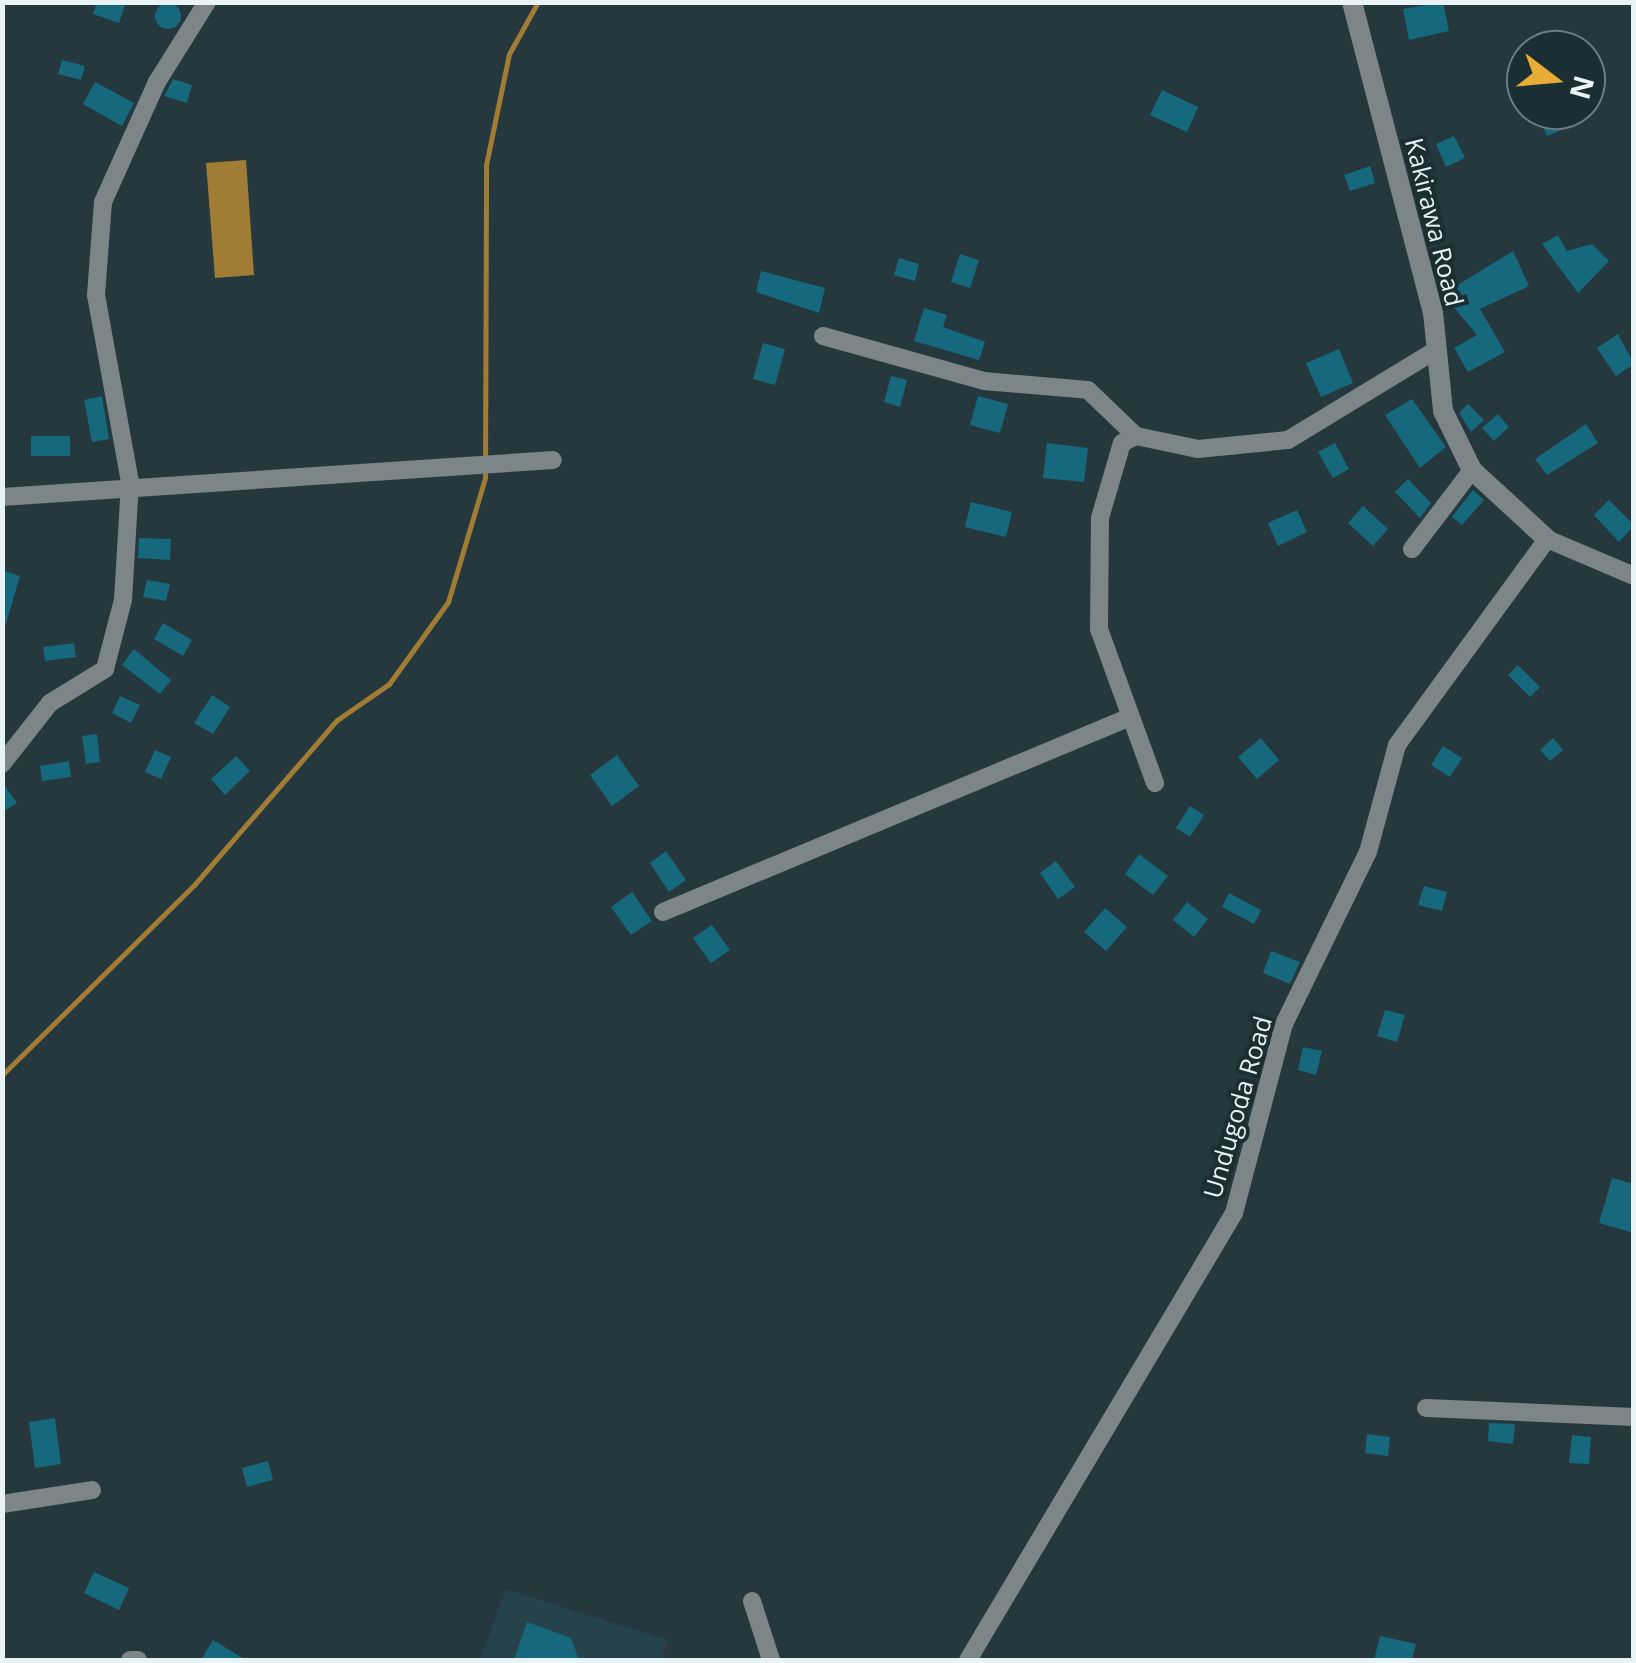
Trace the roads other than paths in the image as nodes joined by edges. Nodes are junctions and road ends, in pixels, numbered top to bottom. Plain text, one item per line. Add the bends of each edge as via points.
1 (207, 2) edge
2 (1352, 2) edge
3 (823, 336) dead end
4 (1436, 350) junction
5 (1136, 436) junction
6 (553, 460) dead end
7 (1472, 470) junction
8 (130, 482) junction
9 (2, 497) edge
10 (1547, 538) junction
11 (1412, 548) dead end
12 (1634, 576) edge
13 (1128, 718) junction
14 (2, 764) edge
15 (1155, 783) dead end
16 (663, 912) dead end
17 (1426, 1408) dead end
18 (1634, 1417) edge
19 (92, 1490) dead end
20 (2, 1504) edge
21 (752, 1601) dead end
22 (130, 1660) edge
23 (138, 1660) edge
24 (771, 1660) edge
25 (968, 1660) edge

1 - 8 street via 157,82 103,202 96,295
2 - 4 street, Kakirawa Road
3 - 5 street via 984,381 1088,390
4 - 5 street via 1288,440 1198,449
4 - 7 street, Kakirawa Road via 1443,410
5 - 13 street via 1122,443 1100,518 1100,629
6 - 8 street
7 - 10 street, Kakirawa Road
7 - 11 street
8 - 9 street
8 - 14 street via 123,600 105,668 50,702
10 - 12 street
10 - 25 street, Undugoda Road via 1398,745 1368,852 1284,1024 1234,1212
13 - 15 street
13 - 16 street
17 - 18 street
19 - 20 street
21 - 24 street
22 - 23 street

